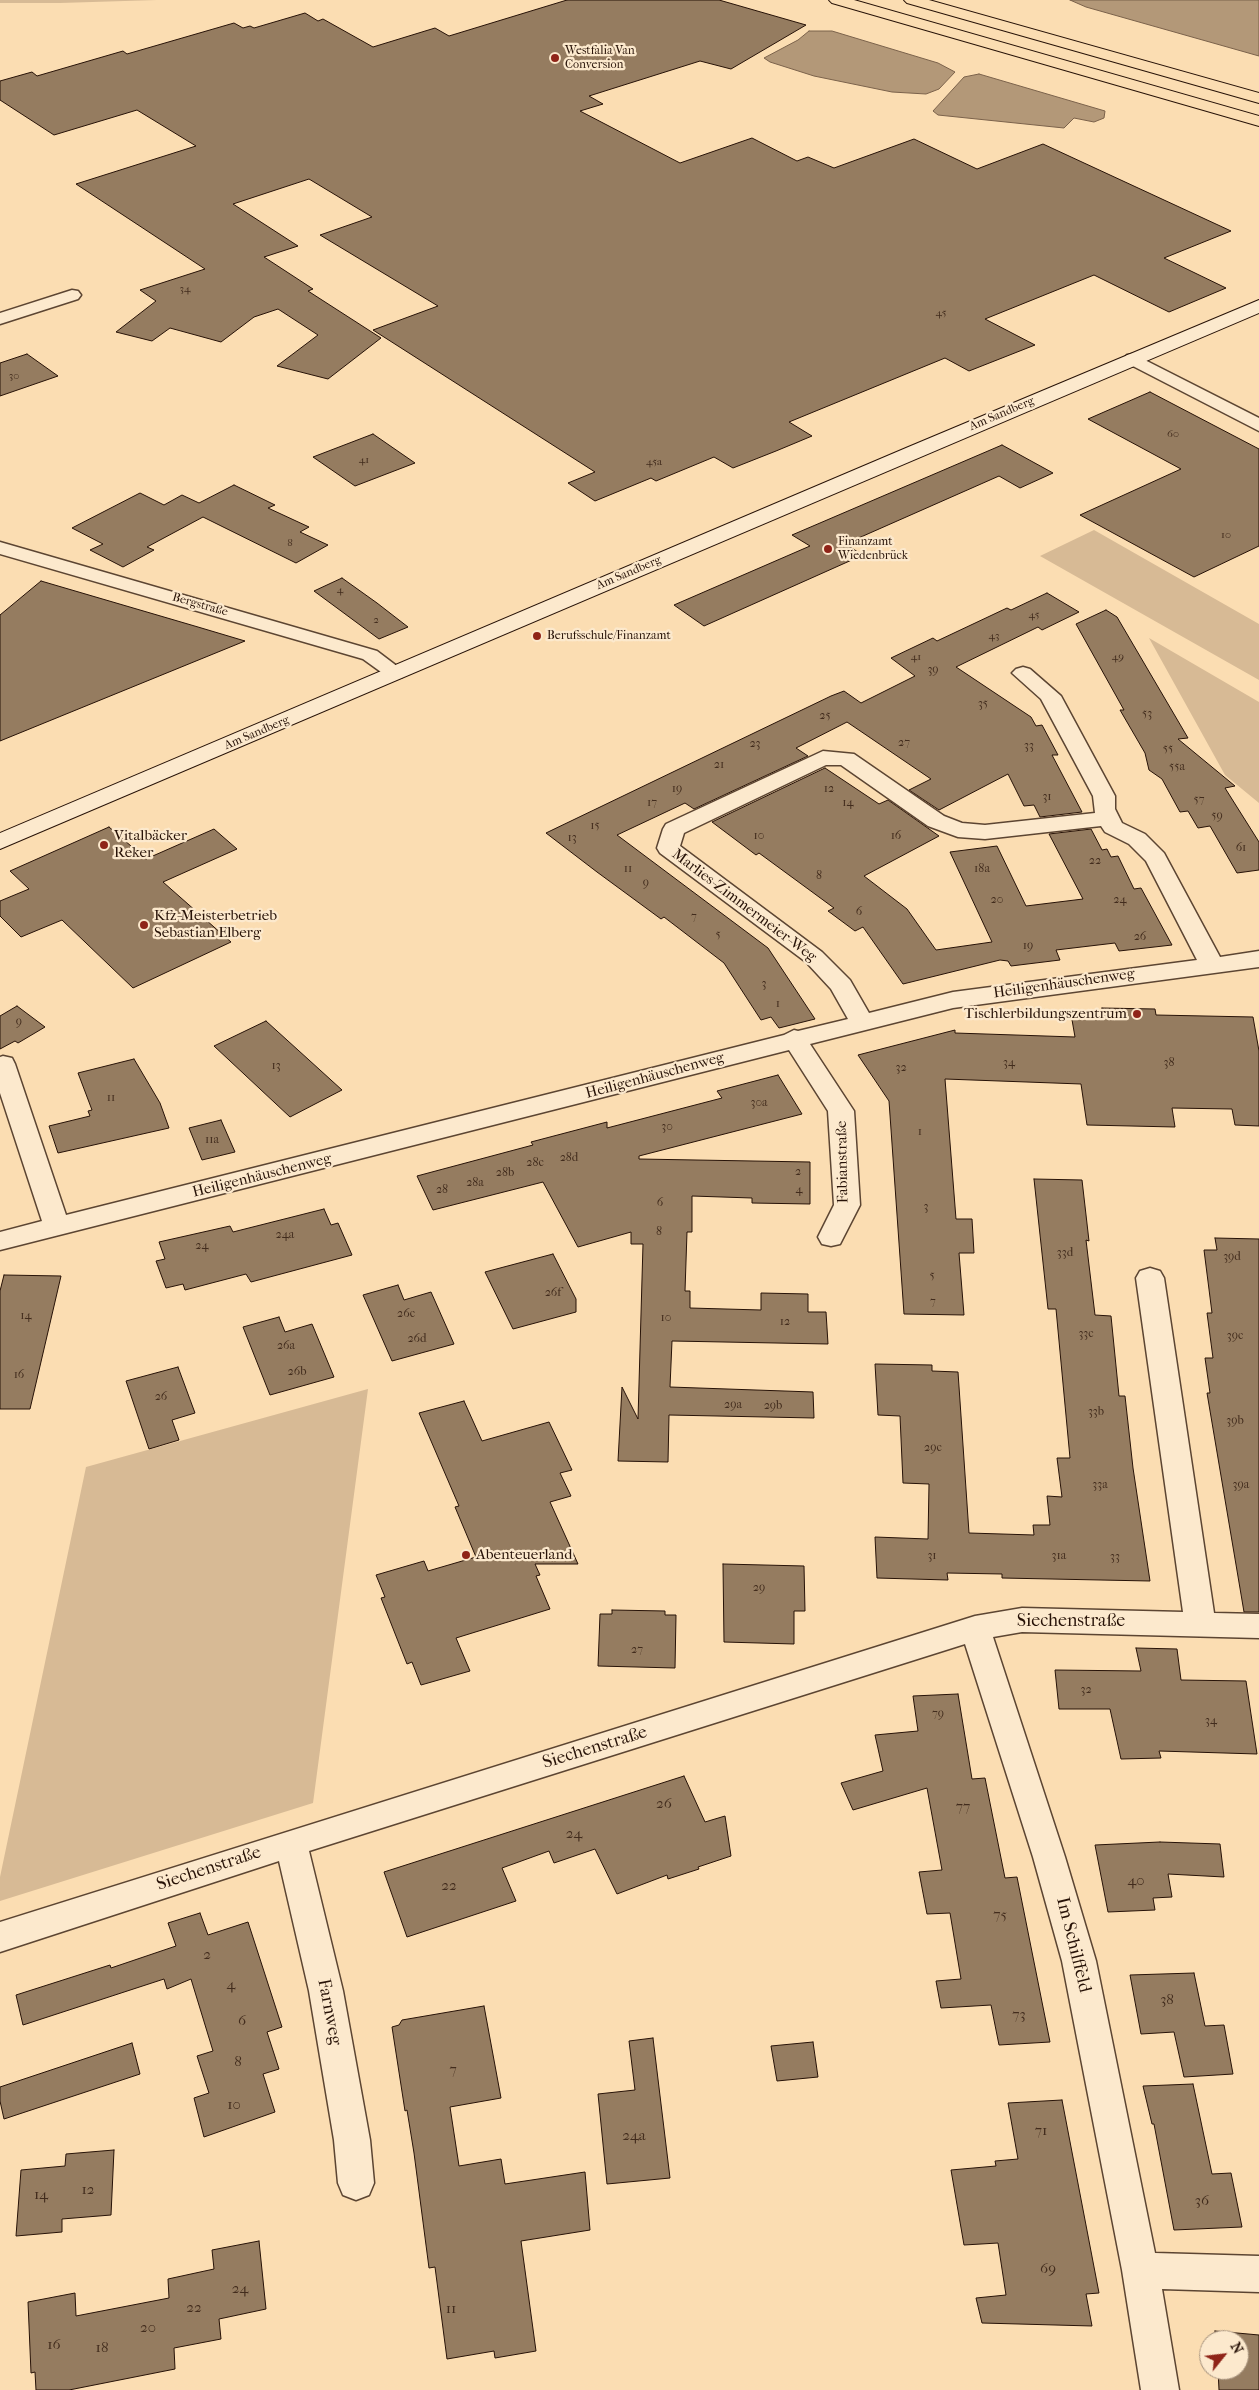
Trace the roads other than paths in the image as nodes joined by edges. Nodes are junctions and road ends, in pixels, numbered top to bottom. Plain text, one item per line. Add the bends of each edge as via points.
1 (837, 0) edge
2 (912, 0) edge
3 (1259, 98) edge
4 (1259, 120) edge
5 (72, 295) dead end
6 (1259, 306) edge
7 (0, 319) edge
8 (1133, 359) junction
9 (1259, 425) edge
10 (0, 548) edge
11 (1023, 673) dead end
12 (395, 674) junction
13 (1108, 818) junction
14 (0, 842) edge
15 (1259, 959) edge
16 (1212, 964) junction
17 (862, 1022) junction
18 (794, 1038) junction
19 (3, 1064) dead end
20 (57, 1227) junction
21 (831, 1237) dead end
22 (0, 1241) edge
23 (1150, 1278) dead end
24 (1200, 1624) junction
25 (1259, 1626) edge
26 (976, 1628) junction
27 (291, 1843) junction
28 (0, 1937) edge
29 (356, 2183) dead end
30 (1140, 2270) junction
31 (1259, 2274) edge
32 (1160, 2390) edge

1 - 4 highway
2 - 3 highway
5 - 7 street
6 - 8 main road, Am Sandberg
8 - 9 street
8 - 12 main road, Am Sandberg
10 - 12 street, Bergstraße via 370,656
11 - 13 street via 1050,696 1104,796
12 - 14 main road, Am Sandberg
13 - 16 street via 1113,827 1137,839 1156,858
13 - 17 street, Marlies-Zimmermeier-Weg via 986,832 958,830 936,821 846,759 823,758 674,829 668,848 814,957 841,986
15 - 16 street, Heiligenhäuschenweg
16 - 17 street, Heiligenhäuschenweg via 953,1000
17 - 18 street, Heiligenhäuschenweg
18 - 20 street, Heiligenhäuschenweg
18 - 21 street, Fabianstraße via 841,1112 846,1205
19 - 20 street
20 - 22 street, Heiligenhäuschenweg
23 - 24 street
24 - 25 street, Siechenstraße
24 - 26 street, Siechenstraße via 1022,1620
26 - 27 street, Siechenstraße
26 - 30 street, Im Schilffeld via 1079,1961
27 - 28 street, Siechenstraße
27 - 29 street, Farnweg via 326,1991 352,2140
30 - 31 street
30 - 32 street, Im Schilffeld

